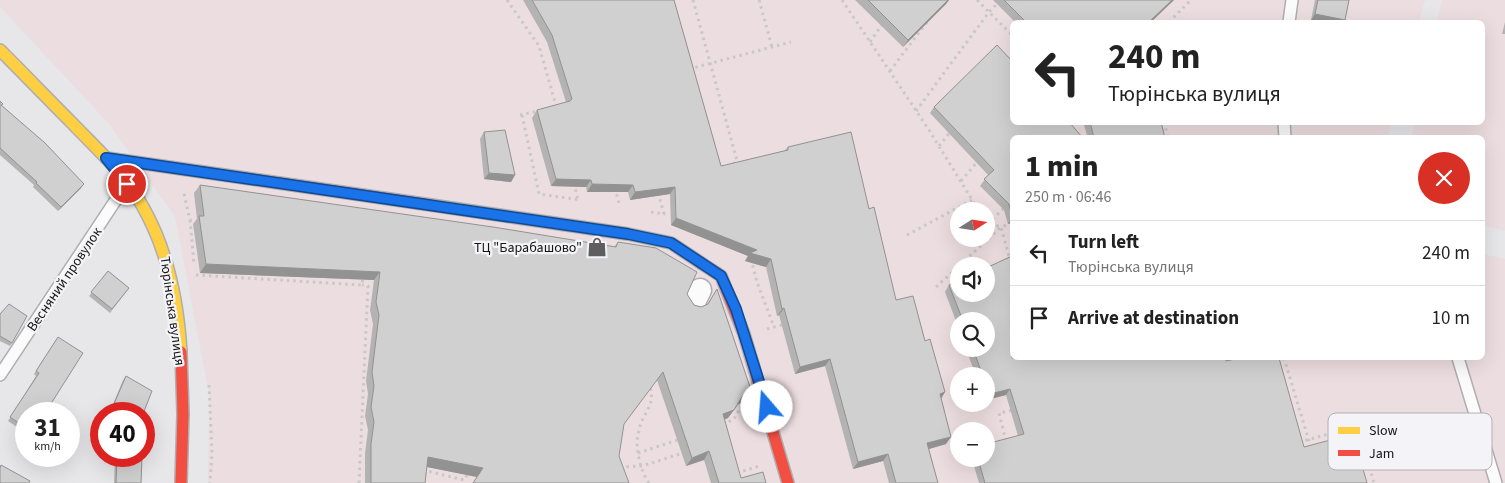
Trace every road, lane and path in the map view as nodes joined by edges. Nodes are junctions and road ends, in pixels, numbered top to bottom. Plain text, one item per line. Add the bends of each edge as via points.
1 (507, 0) edge
2 (693, 0) edge
3 (759, 0) edge
4 (842, 0) edge
5 (977, 0) edge
6 (1001, 0) edge
7 (1191, 0) edge
8 (1292, 0) edge
9 (989, 12) junction
10 (1171, 20) edge
11 (1290, 20) edge
12 (884, 21) edge
13 (928, 21) edge
14 (1010, 33) edge
15 (791, 42) dead end
16 (870, 42) junction
17 (772, 47) junction
18 (0, 50) edge
19 (1010, 55) edge
20 (1006, 60) edge
21 (711, 63) junction
22 (686, 70) edge
23 (890, 71) junction
24 (565, 104) edge
25 (556, 106) junction
26 (548, 109) edge
27 (539, 111) edge
28 (916, 111) junction
29 (558, 116) edge
30 (1068, 125) edge
31 (1064, 130) edge
32 (952, 131) edge
33 (939, 146) junction
34 (106, 158) junction
35 (980, 159) edge
36 (729, 167) edge
37 (613, 179) edge
38 (574, 181) edge
39 (961, 181) junction
40 (127, 184) junction
41 (656, 186) edge
42 (183, 187) dead end
43 (578, 200) junction
44 (972, 200) joint
45 (586, 201) dead end
46 (612, 206) dead end
47 (1006, 206) edge
48 (620, 207) junction
49 (629, 208) dead end
50 (647, 211) dead end
51 (995, 216) edge
52 (190, 220) junction
53 (209, 223) edge
54 (1010, 224) edge
55 (995, 225) edge
56 (1001, 226) junction
57 (907, 235) dead end
58 (750, 253) edge
59 (1010, 260) edge
60 (364, 270) edge
61 (749, 276) dead end
62 (363, 279) junction
63 (372, 280) edge
64 (757, 282) junction
65 (362, 286) junction
66 (936, 287) dead end
67 (367, 316) junction
68 (376, 317) edge
69 (794, 322) edge
70 (774, 327) junction
71 (744, 334) junction
72 (366, 351) junction
73 (375, 353) edge
74 (1285, 360) edge
75 (1459, 360) edge
76 (0, 375) edge
77 (644, 383) edge
78 (363, 386) junction
79 (372, 388) edge
80 (738, 400) edge
81 (1016, 409) edge
82 (1475, 413) edge
83 (361, 422) junction
84 (370, 424) edge
85 (724, 433) edge
86 (1328, 434) edge
87 (689, 436) edge
88 (1308, 440) junction
89 (1291, 444) edge
90 (1008, 448) edge
91 (638, 453) junction
92 (683, 453) dead end
93 (1313, 457) edge
94 (782, 461) junction
95 (473, 464) edge
96 (734, 465) edge
97 (642, 466) junction
98 (614, 467) edge
99 (415, 468) edge
100 (424, 470) junction
101 (1370, 470) edge
102 (1492, 470) edge
103 (737, 473) junction
104 (730, 476) edge
105 (424, 477) edge
106 (181, 483) edge
107 (359, 483) edge
108 (649, 483) edge
109 (788, 483) edge
110 (1374, 483) edge
111 (1496, 483) edge

1 - 25 path via 539,46
2 - 21 path
3 - 17 path
4 - 16 path
5 - 9 path
6 - 9 path
7 - 10 path
8 - 11 lane
9 - 14 path
9 - 28 path
12 - 16 path
13 - 23 path
15 - 17 path
16 - 23 path
17 - 21 path
18 - 34 street, Тюрінська вулиця
19 - 20 path
21 - 22 path
21 - 36 path via 737,161
23 - 28 path
24 - 25 path
25 - 26 path
25 - 29 path
27 - 43 path via 521,115 539,194
28 - 33 path
30 - 31 path
32 - 33 path
33 - 39 path
34 - 40 street, Тюрінська вулиця
34 - 71 street via 628,234 671,243 721,276
35 - 39 path
37 - 48 path
38 - 43 path
39 - 44 path
40 - 76 lane, Весняний провулок
40 - 106 street, Тюрінська вулиця via 162,243 172,287 184,420
41 - 50 path via 664,214
42 - 52 path
43 - 45 path
44 - 57 path
46 - 48 path
47 - 51 path
48 - 49 path
52 - 53 path
52 - 65 path via 196,275
54 - 56 path
55 - 56 path
56 - 59 path
56 - 66 path
58 - 64 path
60 - 62 path
61 - 64 path
62 - 63 path
62 - 65 path
64 - 70 path
65 - 67 path via 368,286
67 - 68 path
67 - 72 path
69 - 70 path
70 - 71 path
71 - 94 street
72 - 73 path
72 - 78 path
74 - 88 path
75 - 82 lane
77 - 91 path via 649,383 653,398 638,432
78 - 79 path
78 - 83 path
80 - 85 path via 741,409 734,419 722,425
81 - 90 path via 999,413
83 - 84 path
83 - 107 path
86 - 88 path
87 - 91 path
88 - 89 path
88 - 93 path
91 - 97 path
92 - 97 path
94 - 103 path
94 - 109 street
95 - 100 path via 464,480
96 - 103 path
97 - 98 path
97 - 108 path
99 - 100 path
100 - 105 path
101 - 110 path
102 - 111 lane
103 - 104 path

